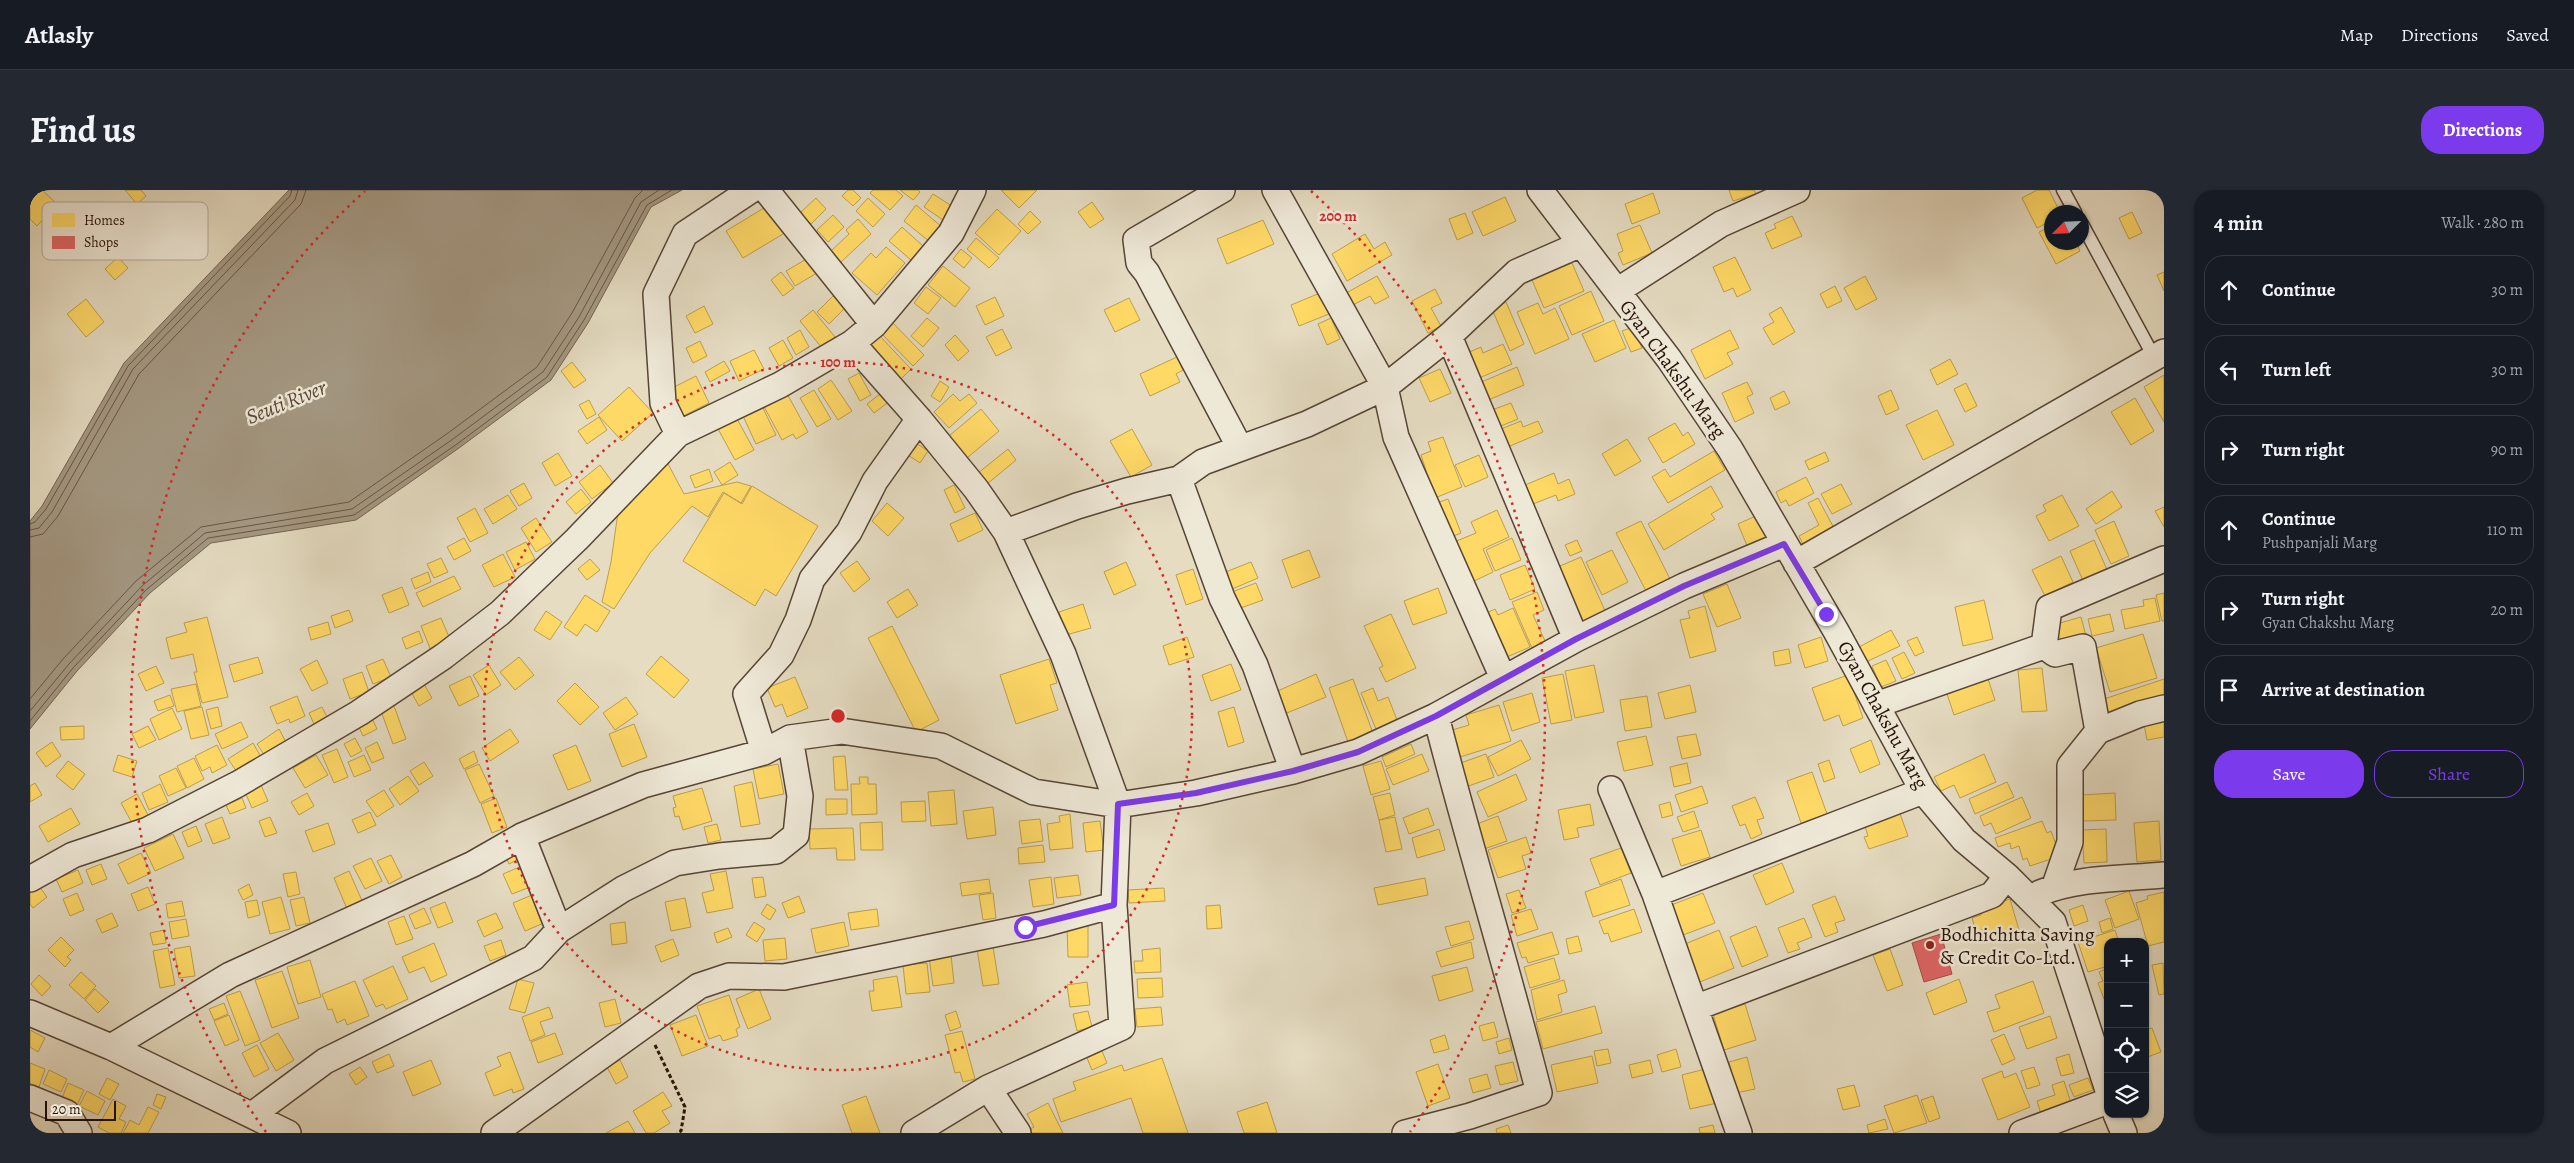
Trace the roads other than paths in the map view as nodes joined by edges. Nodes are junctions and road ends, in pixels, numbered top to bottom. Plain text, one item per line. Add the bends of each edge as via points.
1 (751, 190) edge
2 (766, 190) edge
3 (973, 190) edge
4 (1222, 190) edge
5 (1275, 190) edge
6 (1540, 190) edge
7 (1797, 190) edge
8 (2063, 190) edge
9 (2071, 205) edge
10 (2089, 236) edge
11 (1581, 244) junction
12 (1617, 291) junction
13 (874, 325) junction
14 (1449, 336) junction
15 (852, 342) junction
16 (2159, 355) edge
17 (1384, 387) junction
18 (919, 419) junction
19 (678, 434) junction
20 (1240, 448) junction
21 (1179, 479) junction
22 (1006, 532) junction
23 (1790, 553) junction
24 (2164, 559) edge
25 (1576, 639) junction
26 (2044, 646) junction
27 (1503, 678) junction
28 (1876, 705) junction
29 (2164, 708) edge
30 (1436, 716) junction
31 (2098, 732) junction
32 (790, 738) junction
33 (764, 752) junction
34 (1293, 771) junction
35 (1612, 789) dead end
36 (1923, 791) junction
37 (1118, 804) junction
38 (522, 836) junction
39 (2164, 875) edge
40 (2007, 876) junction
41 (30, 879) edge
42 (2054, 888) junction
43 (1655, 894) junction
44 (2029, 898) junction
45 (1114, 905) junction
46 (559, 930) junction
47 (1695, 1008) junction
48 (30, 1013) edge
49 (111, 1047) junction
50 (2104, 1078) edge
51 (988, 1088) junction
52 (30, 1098) edge
53 (2104, 1102) edge
54 (252, 1115) junction
55 (2118, 1118) edge
56 (78, 1133) edge
57 (288, 1133) edge
58 (494, 1133) edge
59 (914, 1133) edge
60 (1018, 1133) edge
61 (1405, 1133) edge
62 (1739, 1133) edge
63 (2022, 1133) edge
64 (2124, 1133) edge

1 - 19 street via 685,234 656,294 662,403
2 - 13 street
3 - 13 street via 951,233
4 - 20 street via 1136,240 1139,263
5 - 17 street
6 - 11 street, Gyan Chakshu Marg
7 - 12 street via 1721,224
8 - 9 lane
10 - 16 lane
11 - 12 street, Gyan Chakshu Marg
11 - 14 street via 1517,272
12 - 23 street, Gyan Chakshu Marg via 1730,448
13 - 15 street
14 - 17 street
14 - 25 street
15 - 18 street
15 - 19 street via 780,385
16 - 23 street
17 - 20 street via 1307,424
17 - 27 street via 1396,437
18 - 22 street
18 - 33 street via 875,481 849,532 812,579 798,620 781,655 746,694
19 - 41 street via 500,613 444,656 359,713 238,784 148,830 73,855
20 - 21 street via 1203,462
21 - 22 street via 1127,490
21 - 34 street via 1222,598 1255,665
22 - 37 street via 1063,654
23 - 25 street via 1684,586
23 - 28 street, Gyan Chakshu Marg
24 - 26 street via 2049,608
25 - 27 street
26 - 28 street
26 - 31 street via 2055,654 2083,647
27 - 30 street
28 - 36 street, Gyan Chakshu Marg
29 - 31 street via 2140,714
30 - 34 street via 1358,752
30 - 61 street via 1539,1093
31 - 42 street via 2070,766 2070,842
32 - 33 street
32 - 37 street via 841,731 941,746 1034,792
32 - 46 street via 800,796 796,835 776,851 675,863 623,889
33 - 38 street via 643,785
34 - 37 street via 1196,793
35 - 43 street
36 - 40 street, Gyan Chakshu Marg via 1964,840
36 - 43 street
37 - 45 street
38 - 46 street
38 - 49 street via 473,864 230,975
39 - 42 street
40 - 44 street, Gyan Chakshu Marg
40 - 47 street via 1992,895
42 - 44 street
43 - 47 street
44 - 50 street, Gyan Chakshu Marg via 2053,922
45 - 51 street via 1122,1027
45 - 58 street via 1044,924 784,977 729,976 699,986
46 - 54 street via 534,958 325,1061
47 - 62 street
48 - 49 street
49 - 54 street
51 - 59 street
51 - 60 street
52 - 56 street via 67,1113
53 - 63 street
54 - 57 street
55 - 64 street

